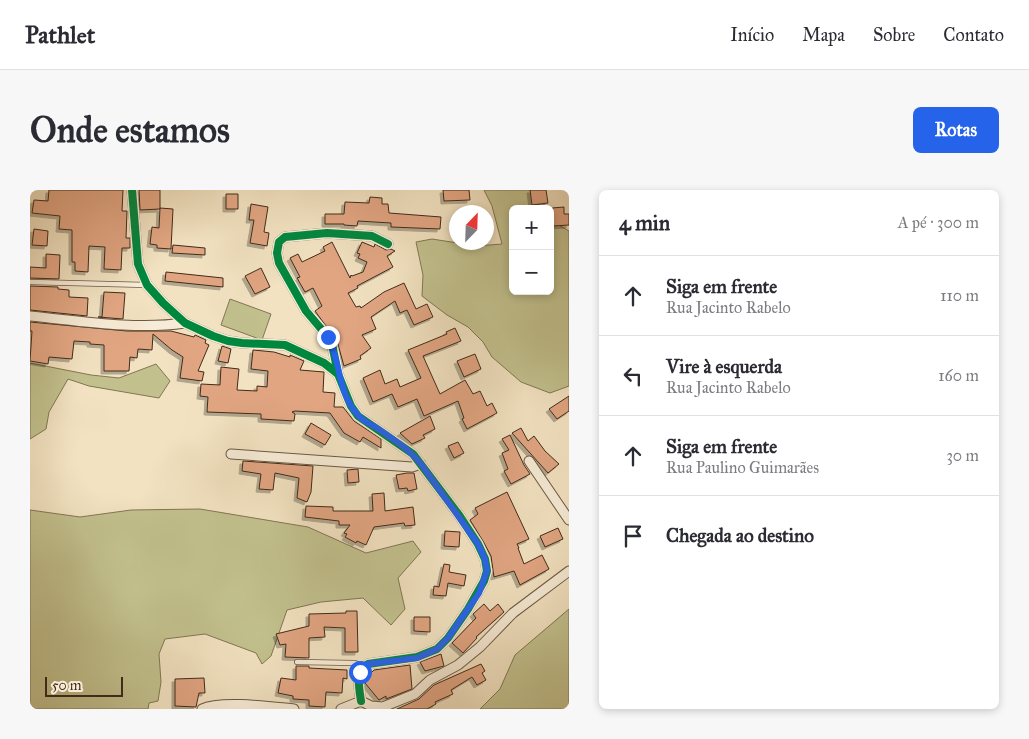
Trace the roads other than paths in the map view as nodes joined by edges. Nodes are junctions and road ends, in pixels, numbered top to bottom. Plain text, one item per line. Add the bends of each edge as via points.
1 (132, 190) edge
2 (388, 244) dead end
3 (30, 282) edge
4 (146, 285) junction
5 (30, 316) edge
6 (185, 323) junction
7 (338, 374) junction
8 (231, 454) dead end
9 (529, 461) dead end
10 (421, 464) junction
11 (569, 520) edge
12 (569, 571) edge
13 (297, 662) dead end
14 (363, 666) junction
15 (361, 701) junction
16 (202, 709) edge
17 (294, 709) edge
18 (341, 709) edge

1 - 4 street via 137,256
2 - 7 street via 372,236 335,233 285,238 279,242 277,254 280,263 306,311 332,344
3 - 4 lane
4 - 6 street
5 - 6 street via 142,325
6 - 7 street via 228,341 285,345 324,363
7 - 10 street via 358,416 413,454
8 - 10 street via 412,467
9 - 11 street
10 - 14 street via 478,544 485,559 486,576 479,593 437,649 417,658
12 - 15 street via 513,613 480,647 430,680 415,694 383,706 371,706
13 - 14 lane via 355,663
14 - 15 street via 359,681
15 - 18 street
16 - 17 street via 256,705

